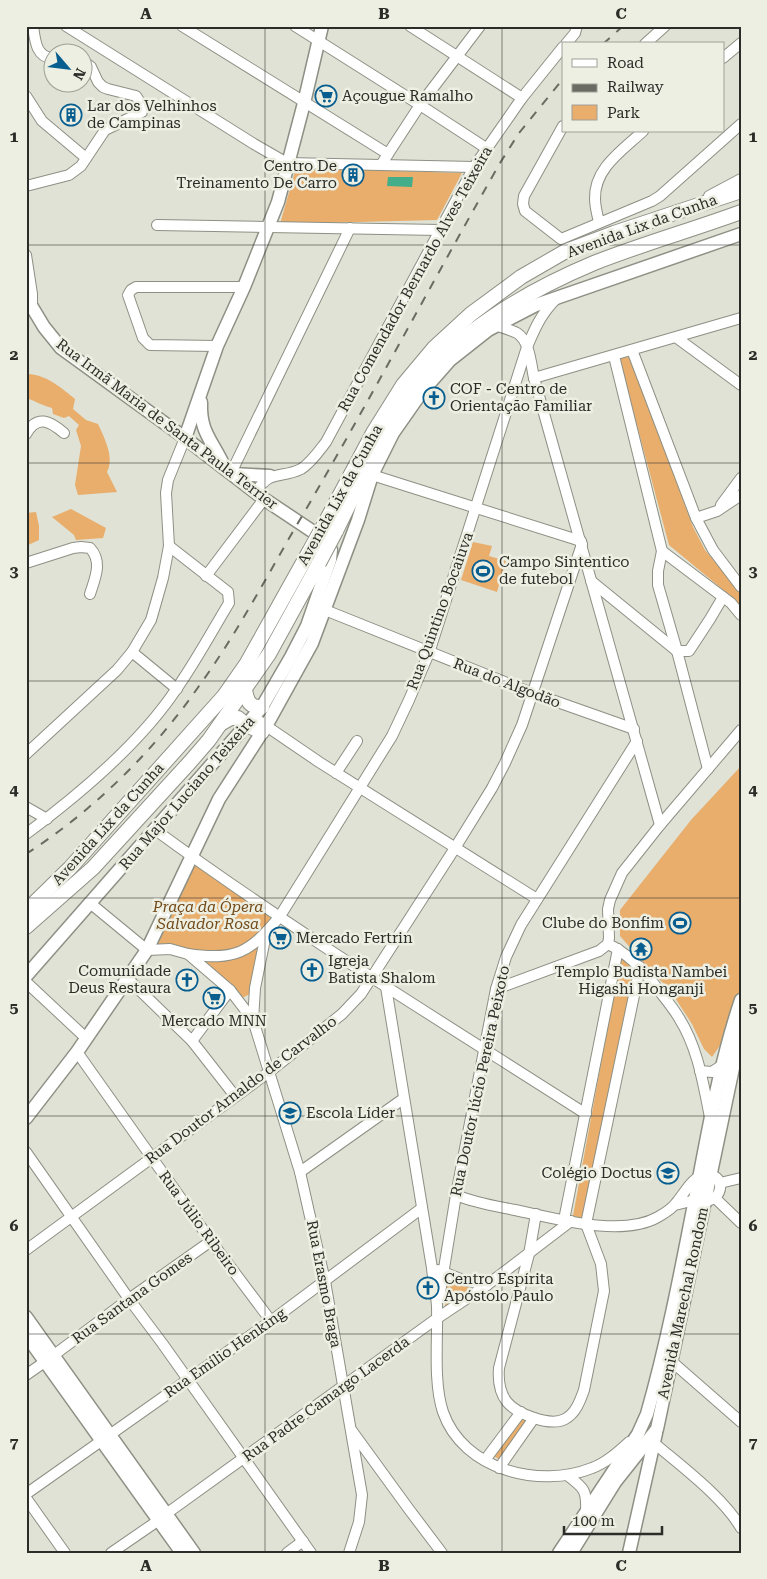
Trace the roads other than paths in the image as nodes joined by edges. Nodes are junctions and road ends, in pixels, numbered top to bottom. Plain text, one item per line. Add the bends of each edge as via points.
1 (33, 26) edge
2 (66, 26) edge
3 (182, 26) edge
4 (295, 26) edge
5 (322, 26) edge
6 (410, 26) edge
7 (480, 26) edge
8 (577, 26) edge
9 (665, 26) edge
10 (318, 41) junction
11 (567, 42) edge
12 (647, 42) edge
13 (741, 42) edge
14 (562, 48) edge
15 (457, 55) junction
16 (42, 56) edge
17 (724, 57) edge
18 (92, 69) edge
19 (26, 96) edge
20 (522, 98) junction
21 (304, 103) junction
22 (420, 104) junction
23 (741, 124) edge
24 (562, 128) edge
25 (642, 132) edge
26 (486, 148) junction
27 (388, 154) junction
28 (86, 158) junction
29 (287, 163) junction
30 (381, 164) junction
31 (474, 167) junction
32 (741, 179) edge
33 (26, 186) edge
34 (741, 191) edge
35 (678, 211) junction
36 (741, 212) edge
37 (598, 222) junction
38 (157, 225) dead end
39 (269, 227) junction
40 (350, 228) junction
41 (440, 230) junction
42 (741, 234) edge
43 (26, 255) edge
44 (244, 288) junction
45 (558, 296) junction
46 (29, 305) edge
47 (741, 318) edge
48 (498, 326) junction
49 (678, 338) junction
50 (217, 346) junction
51 (527, 348) junction
52 (632, 350) junction
53 (614, 356) junction
54 (450, 360) junction
55 (534, 378) junction
56 (739, 380) edge
57 (203, 388) junction
58 (398, 413) junction
59 (164, 424) junction
60 (64, 433) dead end
61 (26, 434) edge
62 (185, 438) junction
63 (385, 447) junction
64 (230, 472) junction
65 (372, 475) junction
66 (270, 476) junction
67 (741, 478) edge
68 (260, 495) junction
69 (741, 495) edge
70 (477, 507) junction
71 (717, 511) junction
72 (696, 518) junction
73 (331, 527) junction
74 (581, 543) junction
75 (169, 546) junction
76 (329, 546) joint
77 (662, 551) junction
78 (26, 563) edge
79 (206, 576) junction
80 (591, 581) junction
81 (741, 587) edge
82 (320, 591) junction
83 (90, 594) dead end
84 (723, 597) junction
85 (325, 610) junction
86 (741, 615) edge
87 (312, 644) junction
88 (677, 651) junction
89 (132, 652) junction
90 (429, 653) junction
91 (177, 689) junction
92 (245, 690) junction
93 (532, 693) junction
94 (254, 716) junction
95 (222, 723) junction
96 (264, 729) junction
97 (634, 730) junction
98 (741, 730) edge
99 (356, 741) dead end
100 (637, 741) junction
101 (26, 754) edge
102 (708, 768) junction
103 (336, 773) junction
104 (360, 787) junction
105 (26, 807) edge
106 (47, 818) junction
107 (660, 825) junction
108 (154, 829) junction
109 (26, 834) edge
110 (455, 848) junction
111 (191, 856) junction
112 (537, 899) junction
113 (90, 904) junction
114 (26, 911) edge
115 (280, 916) junction
116 (26, 927) edge
117 (266, 934) junction
118 (608, 944) junction
119 (618, 949) junction
120 (147, 950) junction
121 (188, 954) junction
122 (640, 967) junction
123 (26, 976) edge
124 (128, 978) junction
125 (372, 978) junction
126 (26, 982) edge
127 (386, 987) junction
128 (230, 990) junction
129 (496, 990) junction
130 (741, 1000) edge
131 (253, 1020) junction
132 (741, 1030) edge
133 (86, 1038) junction
134 (192, 1041) junction
135 (484, 1049) junction
136 (77, 1052) junction
137 (724, 1064) junction
138 (700, 1071) junction
139 (269, 1072) junction
140 (235, 1096) junction
141 (403, 1099) junction
142 (586, 1114) junction
143 (26, 1118) edge
144 (711, 1120) junction
145 (26, 1152) edge
146 (152, 1157) junction
147 (300, 1172) junction
148 (704, 1175) junction
149 (741, 1178) edge
150 (720, 1183) junction
151 (456, 1195) junction
152 (706, 1200) junction
153 (675, 1205) junction
154 (422, 1208) junction
155 (536, 1214) junction
156 (71, 1217) junction
157 (568, 1220) junction
158 (586, 1224) junction
159 (741, 1224) edge
160 (211, 1241) junction
161 (26, 1250) edge
162 (429, 1254) junction
163 (529, 1254) junction
164 (445, 1256) junction
165 (432, 1268) junction
166 (442, 1271) junction
167 (506, 1271) junction
168 (522, 1280) junction
169 (325, 1281) junction
170 (487, 1286) junction
171 (128, 1299) junction
172 (437, 1306) junction
173 (26, 1317) edge
174 (436, 1319) junction
175 (271, 1321) junction
176 (26, 1334) edge
177 (50, 1358) junction
178 (670, 1360) junction
179 (26, 1374) edge
180 (187, 1379) junction
181 (343, 1387) junction
182 (521, 1412) junction
183 (534, 1418) junction
184 (741, 1422) edge
185 (351, 1428) junction
186 (656, 1429) junction
187 (638, 1434) junction
188 (107, 1438) junction
189 (654, 1443) junction
190 (243, 1458) junction
191 (485, 1460) junction
192 (499, 1468) junction
193 (621, 1474) junction
194 (567, 1475) junction
195 (648, 1475) junction
196 (26, 1494) edge
197 (26, 1498) edge
198 (586, 1511) junction
199 (738, 1516) edge
200 (162, 1517) junction
201 (741, 1528) edge
202 (303, 1541) junction
203 (65, 1553) edge
204 (111, 1553) edge
205 (182, 1553) edge
206 (194, 1553) edge
207 (287, 1553) edge
208 (311, 1553) edge
209 (349, 1553) edge
210 (442, 1553) edge
211 (559, 1553) edge
212 (571, 1553) edge
213 (629, 1553) edge

1 - 16 street
2 - 29 street
3 - 21 street
4 - 10 street
5 - 10 main road
6 - 15 street
7 - 15 street
8 - 11 street
9 - 12 street
10 - 21 main road
10 - 22 street
13 - 17 street
14 - 20 street, Rua Comendador Bernardo Alves Teixeira
15 - 20 street
15 - 22 street
18 - 28 street via 103,87 136,96 143,109 140,114 105,130
19 - 28 street via 42,121
20 - 26 street, Rua Comendador Bernardo Alves Teixeira
21 - 27 street
21 - 29 main road
22 - 26 street
22 - 27 street
23 - 37 street via 660,196
24 - 37 street via 524,196 524,211 558,238 565,238
25 - 37 street via 604,168 595,199
26 - 31 street, Rua Comendador Bernardo Alves Teixeira
27 - 30 street
28 - 33 street via 69,176
29 - 30 street
29 - 39 main road
30 - 31 street
31 - 41 street, Rua Comendador Bernardo Alves Teixeira
32 - 35 street
34 - 35 highway, Avenida Lix da Cunha
35 - 73 highway, Avenida Lix da Cunha via 566,252 521,277 471,314 403,384 373,433
36 - 58 highway, Avenida Lix da Cunha via 596,262 497,314 442,358
38 - 39 street
39 - 40 street
39 - 44 main road
40 - 41 street
40 - 64 street
41 - 66 street, Rua Comendador Bernardo Alves Teixeira via 326,442 301,469
42 - 45 main road
43 - 46 street, Rua Irmã Maria de Santa Paula Terrier via 32,294
44 - 50 main road
44 - 50 street via 136,286 130,290 128,295 142,338 150,345
45 - 48 main road
45 - 51 street, Rua Quintino Bocaiuva via 544,310
46 - 59 main road, Rua Irmã Maria de Santa Paula Terrier via 61,348
47 - 49 street
48 - 51 street via 516,333
48 - 54 main road via 488,330
49 - 52 street
49 - 56 street
50 - 57 main road
51 - 55 street
51 - 70 street, Rua Quintino Bocaiuva
52 - 53 street
52 - 72 street
53 - 55 street
53 - 77 street
54 - 58 highway
54 - 63 main road via 411,406
55 - 74 street
57 - 59 main road via 182,423
57 - 62 main road
57 - 64 main road via 202,426
58 - 63 highway
58 - 73 highway, Avenida Lix da Cunha
59 - 62 main road, Rua Irmã Maria de Santa Paula Terrier
60 - 61 street via 43,421
62 - 64 main road, Rua Irmã Maria de Santa Paula Terrier
62 - 75 street via 166,493
63 - 65 main road
64 - 66 main road
64 - 68 main road, Rua Irmã Maria de Santa Paula Terrier
65 - 70 street
65 - 85 main road
66 - 68 street via 262,484
67 - 71 street
68 - 76 main road, Rua Irmã Maria de Santa Paula Terrier
68 - 79 street
69 - 71 street
70 - 74 street
70 - 90 street, Rua Quintino Bocaiuva
71 - 72 street
72 - 81 street via 713,550
73 - 92 highway, Avenida Lix da Cunha, bridge via 319,563 269,654
73 - 114 highway, Avenida Lix da Cunha, bridge via 309,552 247,663 224,696 70,868
74 - 80 street
74 - 93 street, Rua Doutor Arnaldo de Carvalho
75 - 79 street
75 - 89 street via 164,578 151,620
76 - 82 main road, Rua Major Luciano Teixeira via 330,560
77 - 84 street
77 - 88 street via 658,585
78 - 83 street via 73,548 90,548 98,564
79 - 91 street via 228,592 229,603
80 - 88 street
80 - 97 street
82 - 87 main road, Rua Major Luciano Teixeira
82 - 94 main road, Rua Major Luciano Teixeira via 291,658
84 - 86 street
84 - 88 street via 689,651
85 - 87 main road
85 - 90 street, Rua do Algodão
87 - 96 main road
88 - 102 street
89 - 91 street
89 - 101 street via 91,696
90 - 93 street, Rua do Algodão
90 - 104 street, Rua Quintino Bocaiuva via 392,736
91 - 106 street via 110,765
92 - 94 highway
92 - 95 highway, Avenida Lix da Cunha
93 - 97 street, Rua do Algodão
93 - 110 street, Rua Doutor Arnaldo de Carvalho via 505,763
94 - 95 highway via 234,717
94 - 96 highway
94 - 108 main road, Rua Major Luciano Teixeira
95 - 116 highway, Avenida Lix da Cunha via 93,868
96 - 103 street
96 - 111 main road via 219,799
97 - 100 street
98 - 102 street
99 - 103 street
100 - 107 street
100 - 112 street, Rua Doutor lúcio Pereira Peixoto
102 - 107 street
103 - 104 street
104 - 110 street
104 - 115 street, Rua Quintino Bocaiuva
105 - 106 street
106 - 109 street
107 - 118 street via 613,890 608,909
108 - 111 street
108 - 113 main road, Rua Major Luciano Teixeira
110 - 112 street
110 - 125 street, Rua Doutor Arnaldo de Carvalho
111 - 115 street
111 - 120 main road
112 - 129 street, Rua Doutor lúcio Pereira Peixoto via 515,936
113 - 120 street
113 - 123 main road, Rua Major Luciano Teixeira
115 - 117 street, Rua Quintino Bocaiuva
115 - 125 street
117 - 121 street, Rua Erasmo Braga via 249,947 228,956
117 - 131 street, Rua Erasmo Braga via 255,988
118 - 119 street
118 - 129 street via 599,951
119 - 122 street
119 - 142 street
120 - 121 street, Rua Erasmo Braga via 170,949
120 - 124 main road
121 - 128 street, Rua Erasmo Braga
122 - 138 street via 679,1018
122 - 158 street
124 - 133 main road
124 - 134 street
125 - 127 street
125 - 139 street, Rua Doutor Arnaldo de Carvalho via 342,1014
126 - 133 street
127 - 135 street
127 - 141 street
128 - 131 street, Rua Erasmo Braga
128 - 134 street
129 - 135 street, Rua Doutor lúcio Pereira Peixoto
130 - 137 main road
131 - 139 street, Rua Erasmo Braga
132 - 148 main road
133 - 136 main road
134 - 140 street
135 - 142 street
135 - 151 street, Rua Doutor lúcio Pereira Peixoto
136 - 143 main road
136 - 146 street, Rua Júlio Ribeiro
137 - 138 street via 712,1072
137 - 144 main road
138 - 144 street
139 - 140 street, Rua Doutor Arnaldo de Carvalho
139 - 147 street, Rua Erasmo Braga
140 - 146 street, Rua Doutor Arnaldo de Carvalho
141 - 147 street
141 - 154 street
142 - 157 street
144 - 148 main road
145 - 156 street
146 - 156 street, Rua Doutor Arnaldo de Carvalho
146 - 160 street, Rua Júlio Ribeiro
147 - 169 street, Rua Erasmo Braga
148 - 150 street
148 - 152 main road
148 - 153 street via 693,1181
149 - 150 street
150 - 152 street via 720,1190
151 - 155 street
151 - 164 street, Rua Doutor lúcio Pereira Peixoto
152 - 153 street
152 - 159 street
152 - 178 main road, Avenida Marechal Rondom
152 - 187 main road via 654,1390
153 - 158 street via 645,1222 608,1226
154 - 162 street
154 - 169 street, Rua Emílio Henking
155 - 157 street
155 - 163 street
156 - 161 street, Rua Doutor Arnaldo de Carvalho
156 - 171 street
157 - 158 street
157 - 163 street, Rua Padre Camargo Lacerda
158 - 183 street via 601,1264 604,1291 584,1390 577,1407 566,1418 552,1422
160 - 171 street, Rua Santana Gomes
160 - 175 street, Rua Júlio Ribeiro
162 - 164 street
162 - 165 street
163 - 167 street, Rua Padre Camargo Lacerda
163 - 168 street
164 - 166 street, Rua Doutor lúcio Pereira Peixoto
165 - 166 street
165 - 172 street
166 - 170 street
166 - 172 street, Rua Doutor lúcio Pereira Peixoto
167 - 168 street
167 - 170 street, Rua Padre Camargo Lacerda
168 - 182 street via 498,1377 508,1402
169 - 175 street, Rua Emílio Henking
169 - 181 street, Rua Erasmo Braga
170 - 174 street, Rua Padre Camargo Lacerda
171 - 177 street, Rua Santana Gomes
171 - 180 street
172 - 174 street
173 - 177 main road
174 - 181 street, Rua Padre Camargo Lacerda
174 - 191 street via 439,1393 444,1414 459,1438
175 - 180 street, Rua Emílio Henking
176 - 177 main road
177 - 179 street, Rua Santana Gomes
177 - 188 main road
178 - 184 street
178 - 186 main road, Avenida Marechal Rondom
180 - 188 street, Rua Emílio Henking
180 - 190 street
181 - 185 street, Rua Erasmo Braga
181 - 190 street, Rua Padre Camargo Lacerda
182 - 183 street
182 - 191 street
183 - 192 street
185 - 209 street, Rua Erasmo Braga via 362,1495 359,1522
185 - 210 street
186 - 189 main road
186 - 193 main road, Avenida Marechal Rondom
187 - 194 street via 602,1463
187 - 198 main road
188 - 196 street, Rua Emílio Henking
188 - 200 main road
189 - 195 main road
189 - 199 street
190 - 200 street, Rua Padre Camargo Lacerda
190 - 202 street
191 - 192 street
192 - 194 street via 522,1475
193 - 195 main road
193 - 212 main road, Avenida Marechal Rondom
194 - 198 street via 584,1488
195 - 213 main road
197 - 203 street
198 - 211 main road
199 - 201 street
200 - 204 street, Rua Padre Camargo Lacerda
200 - 205 main road
200 - 206 main road
202 - 207 street
202 - 208 street

